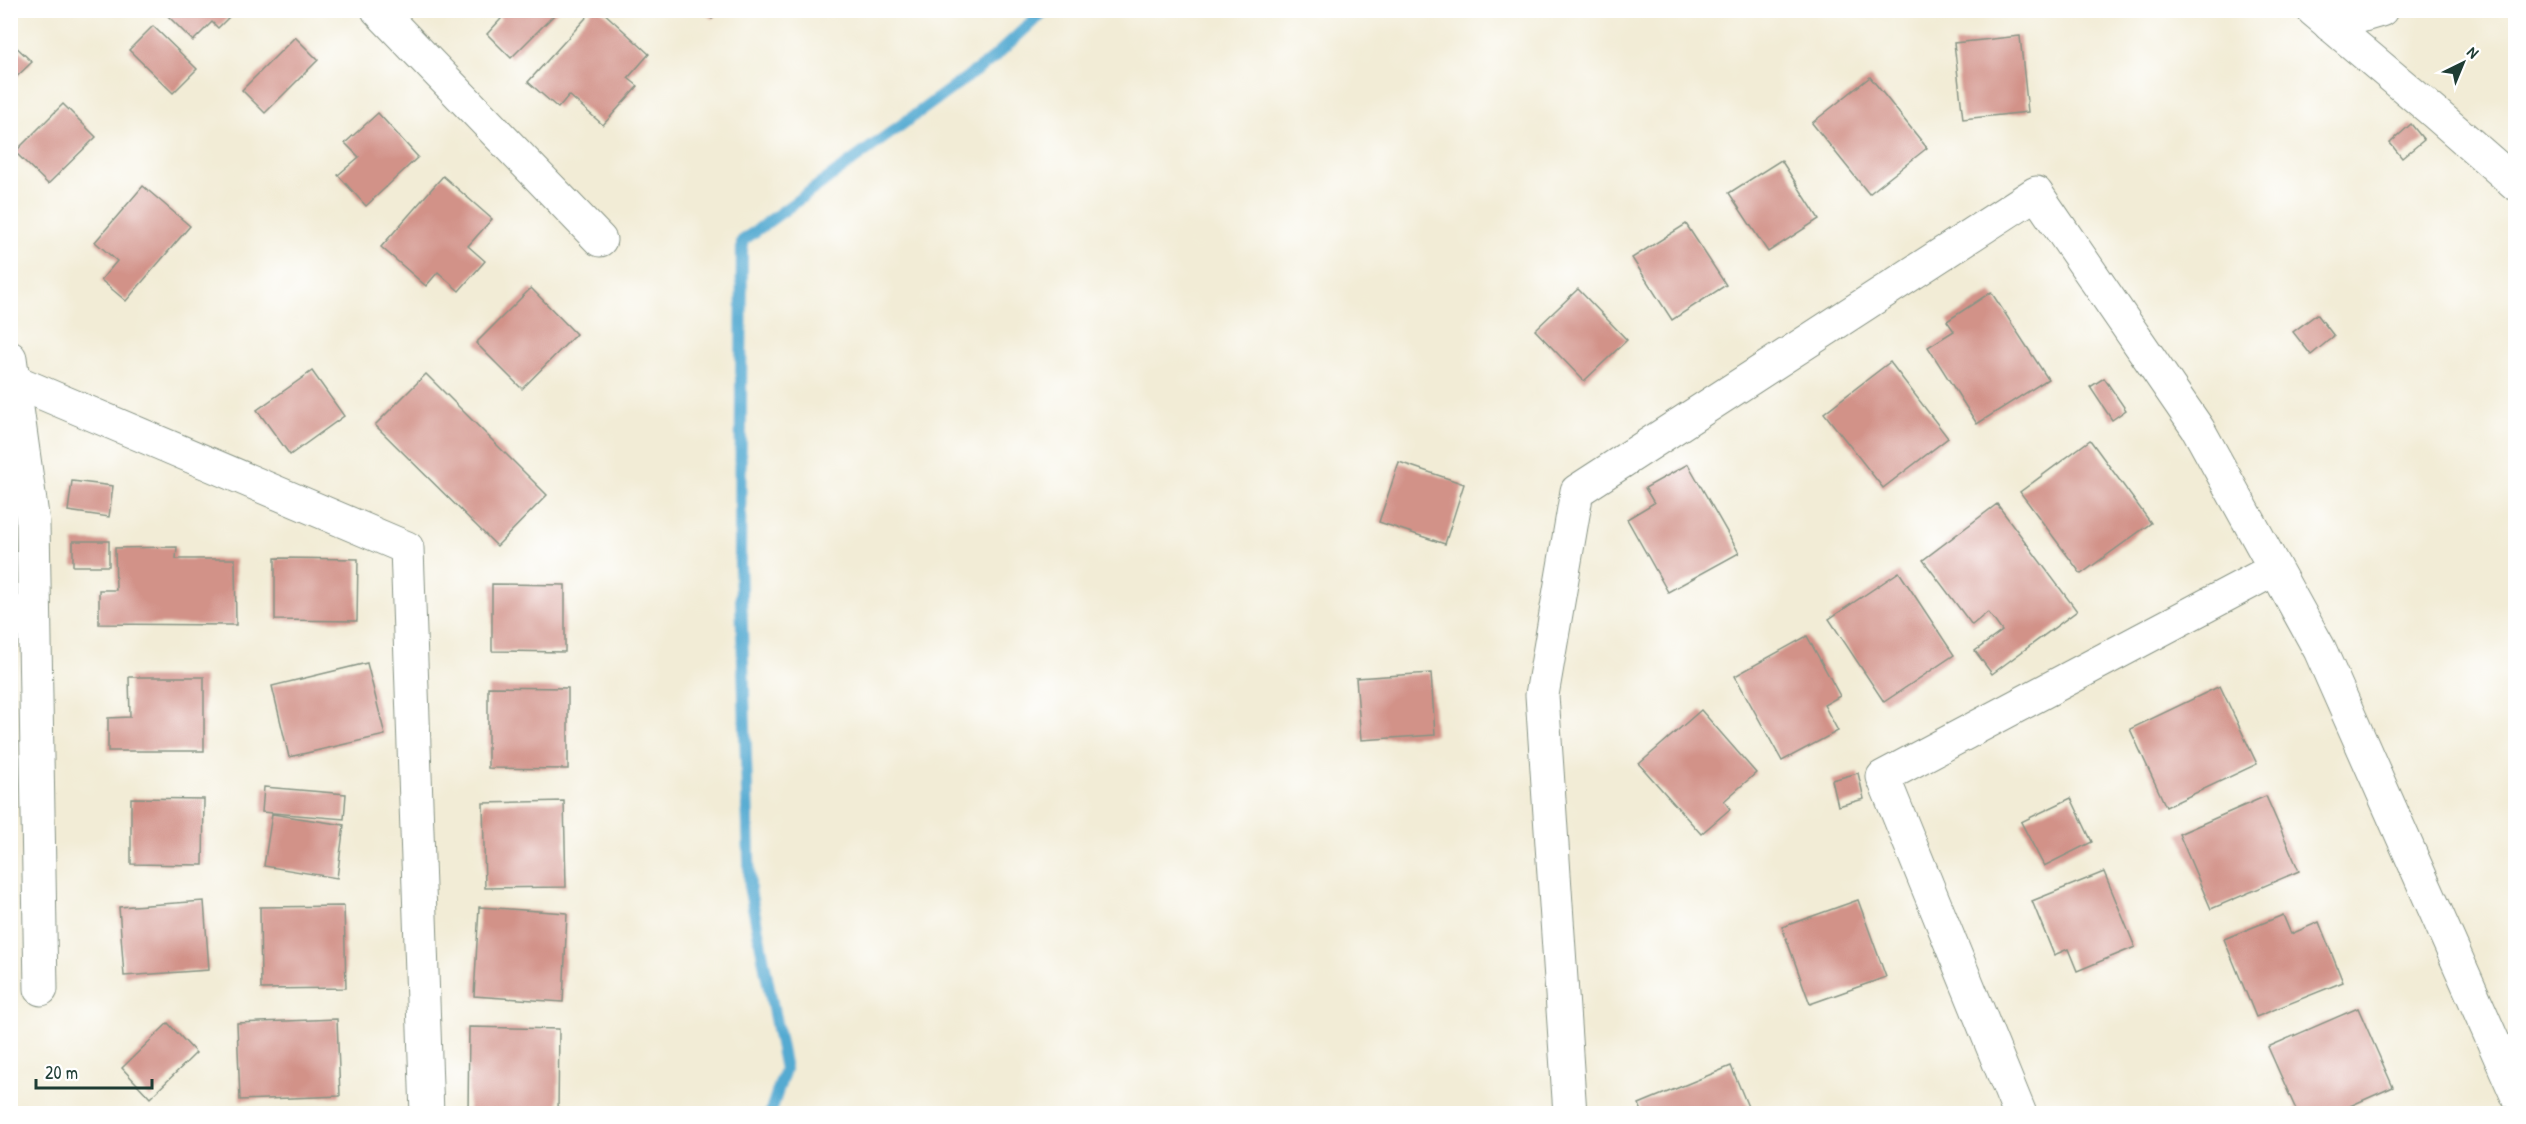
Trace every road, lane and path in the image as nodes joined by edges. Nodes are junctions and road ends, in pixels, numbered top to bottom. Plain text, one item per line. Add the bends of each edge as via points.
1 (378, 10) edge
2 (2381, 10) edge
3 (2321, 18) edge
4 (2516, 184) edge
5 (600, 240) dead end
6 (12, 370) edge
7 (2275, 569) junction
8 (41, 989) dead end
9 (2516, 1094) edge
10 (427, 1113) edge
11 (1570, 1113) edge
12 (2020, 1113) edge

1 - 5 street
2 - 3 street
3 - 4 street
6 - 8 street via 33,523
6 - 10 street via 407,548
7 - 9 street via 2320,650
7 - 11 street via 2198,429 2036,193 1577,491 1542,695
7 - 12 street via 1883,777

